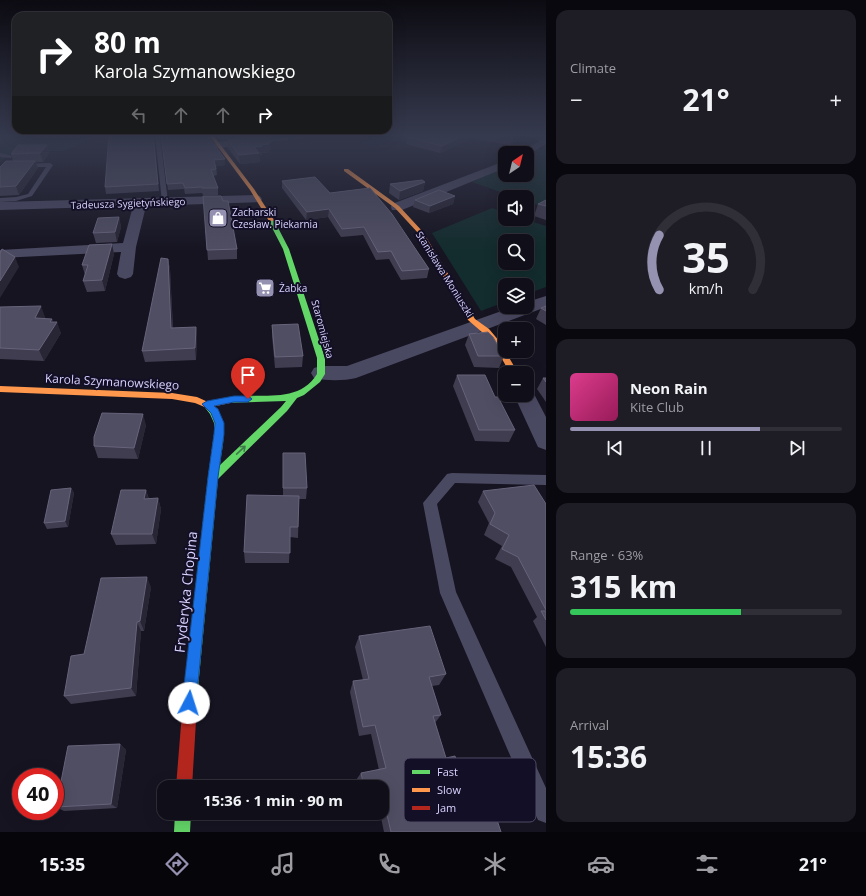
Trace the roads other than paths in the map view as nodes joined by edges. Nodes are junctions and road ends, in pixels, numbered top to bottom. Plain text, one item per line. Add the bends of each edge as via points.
1 (44, 174) edge
2 (162, 174) edge
3 (238, 174) edge
4 (351, 174) edge
5 (480, 174) edge
6 (256, 199) junction
7 (0, 200) edge
8 (165, 202) junction
9 (140, 203) junction
10 (0, 206) edge
11 (397, 207) junction
12 (129, 247) junction
13 (0, 254) edge
14 (125, 274) dead end
15 (546, 302) edge
16 (480, 326) junction
17 (510, 366) edge
18 (321, 373) junction
19 (0, 389) edge
20 (293, 397) junction
21 (528, 402) edge
22 (207, 404) junction
23 (546, 441) edge
24 (213, 477) junction
25 (546, 480) edge
26 (522, 758) edge
27 (184, 780) edge
28 (536, 790) edge
29 (546, 812) edge
30 (183, 820) edge
31 (182, 832) edge

1 - 7 lane via 30,195
2 - 8 lane
3 - 6 street, Staromiejska
4 - 11 street, Stanisława Moniuszki
5 - 11 street
6 - 8 street, Tadeusza Sygietyńskiego
6 - 18 street, Staromiejska via 278,232 298,281 321,358
8 - 9 street, Tadeusza Sygietyńskiego
9 - 10 street, Tadeusza Sygietyńskiego
9 - 12 street
11 - 16 street, Stanisława Moniuszki via 421,233 472,320
12 - 13 street
12 - 14 street
15 - 16 street
16 - 17 street, Stanisława Moniuszki via 496,341
16 - 18 street via 349,373
18 - 20 street, Staromiejska via 308,388
19 - 22 street, Karola Szymanowskiego via 172,396
20 - 22 street, Karola Szymanowskiego via 234,399
24 -> 20 street via 284,409
21 - 23 street
22 - 24 street, Fryderyka Chopina via 219,423
24 - 27 street, Fryderyka Chopina via 193,658
25 - 26 lane via 452,478 430,503 448,593
28 - 29 lane
30 - 31 street

